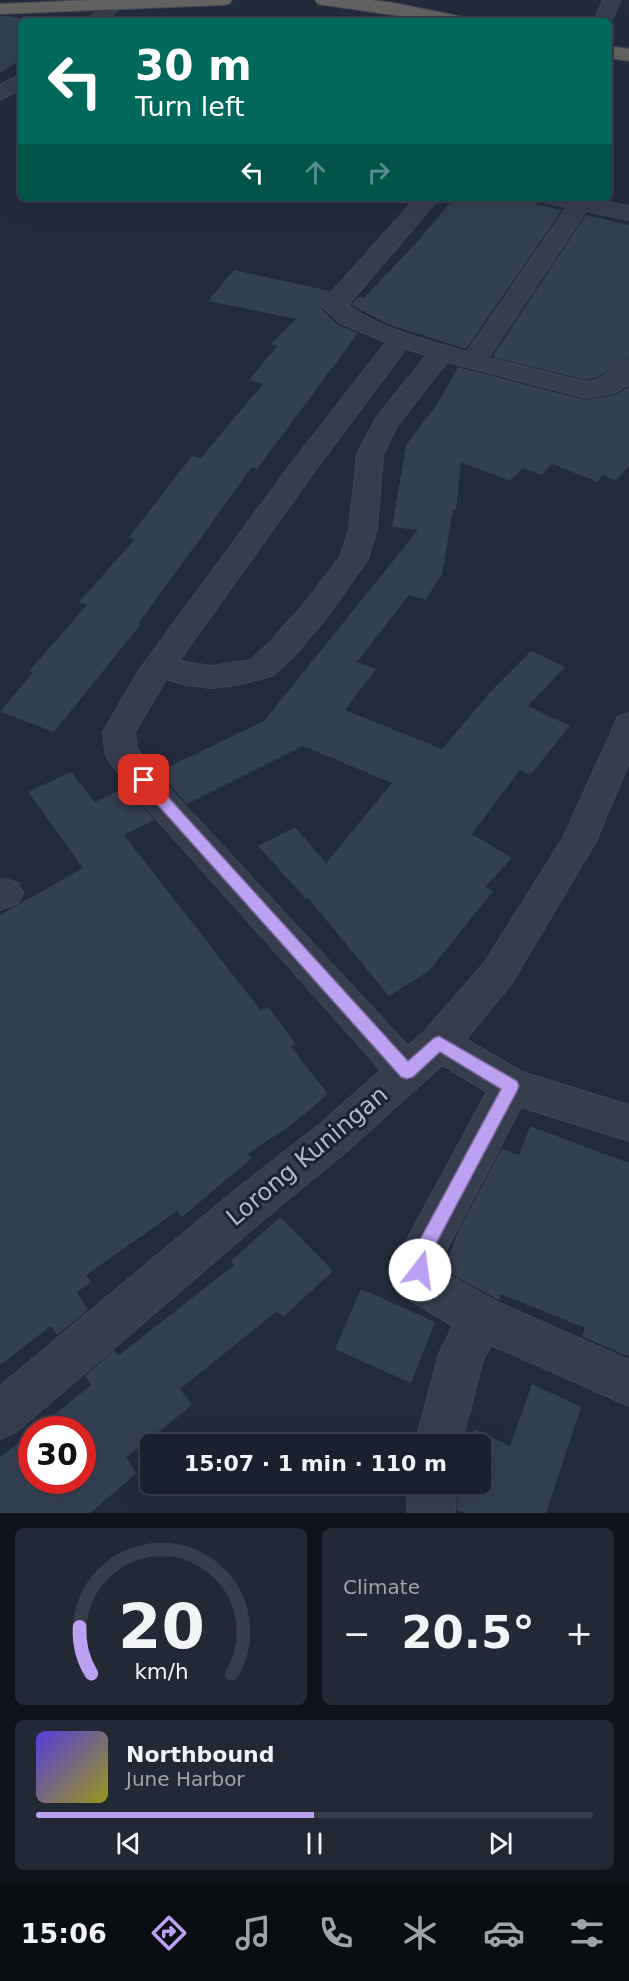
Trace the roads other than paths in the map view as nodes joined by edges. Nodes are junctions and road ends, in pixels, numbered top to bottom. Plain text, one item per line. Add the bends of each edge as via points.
1 (223, 0) edge
2 (324, 0) edge
3 (612, 0) edge
4 (114, 5) junction
5 (0, 9) edge
6 (99, 18) edge
7 (442, 18) edge
8 (604, 18) edge
9 (612, 52) edge
10 (629, 55) edge
11 (18, 82) edge
12 (0, 94) edge
13 (425, 201) edge
14 (566, 201) edge
15 (580, 204) junction
16 (629, 213) edge
17 (401, 338) junction
18 (443, 351) junction
19 (474, 360) junction
20 (629, 368) edge
21 (160, 666) junction
22 (629, 725) edge
23 (439, 1043) junction
24 (407, 1072) junction
25 (511, 1086) junction
26 (629, 1124) edge
27 (481, 1318) junction
28 (629, 1383) edge
29 (0, 1416) edge
30 (441, 1434) edge
31 (432, 1494) edge
32 (431, 1513) edge

1 - 4 highway
2 - 7 highway
3 - 8 street
4 - 5 highway
4 - 6 street
9 - 10 highway
11 - 12 street
13 - 17 street via 335,307 353,321
14 - 15 street
15 - 16 street
15 - 19 street
17 - 18 street
17 - 21 street
18 - 19 street
18 - 21 street via 385,424 370,455 363,529 354,559 282,649 261,668 237,674 211,677
19 - 20 street via 595,391 611,385
21 - 24 street via 119,732 121,752 155,795
22 - 23 street, Lorong Kuningan via 578,843 498,973
23 - 24 street, Lorong Kuningan
23 - 25 street
24 - 29 street, Lorong Kuningan
25 - 26 street
25 - 27 street via 419,1258 425,1285
27 - 28 street
27 - 30 street via 462,1354
31 - 32 street

